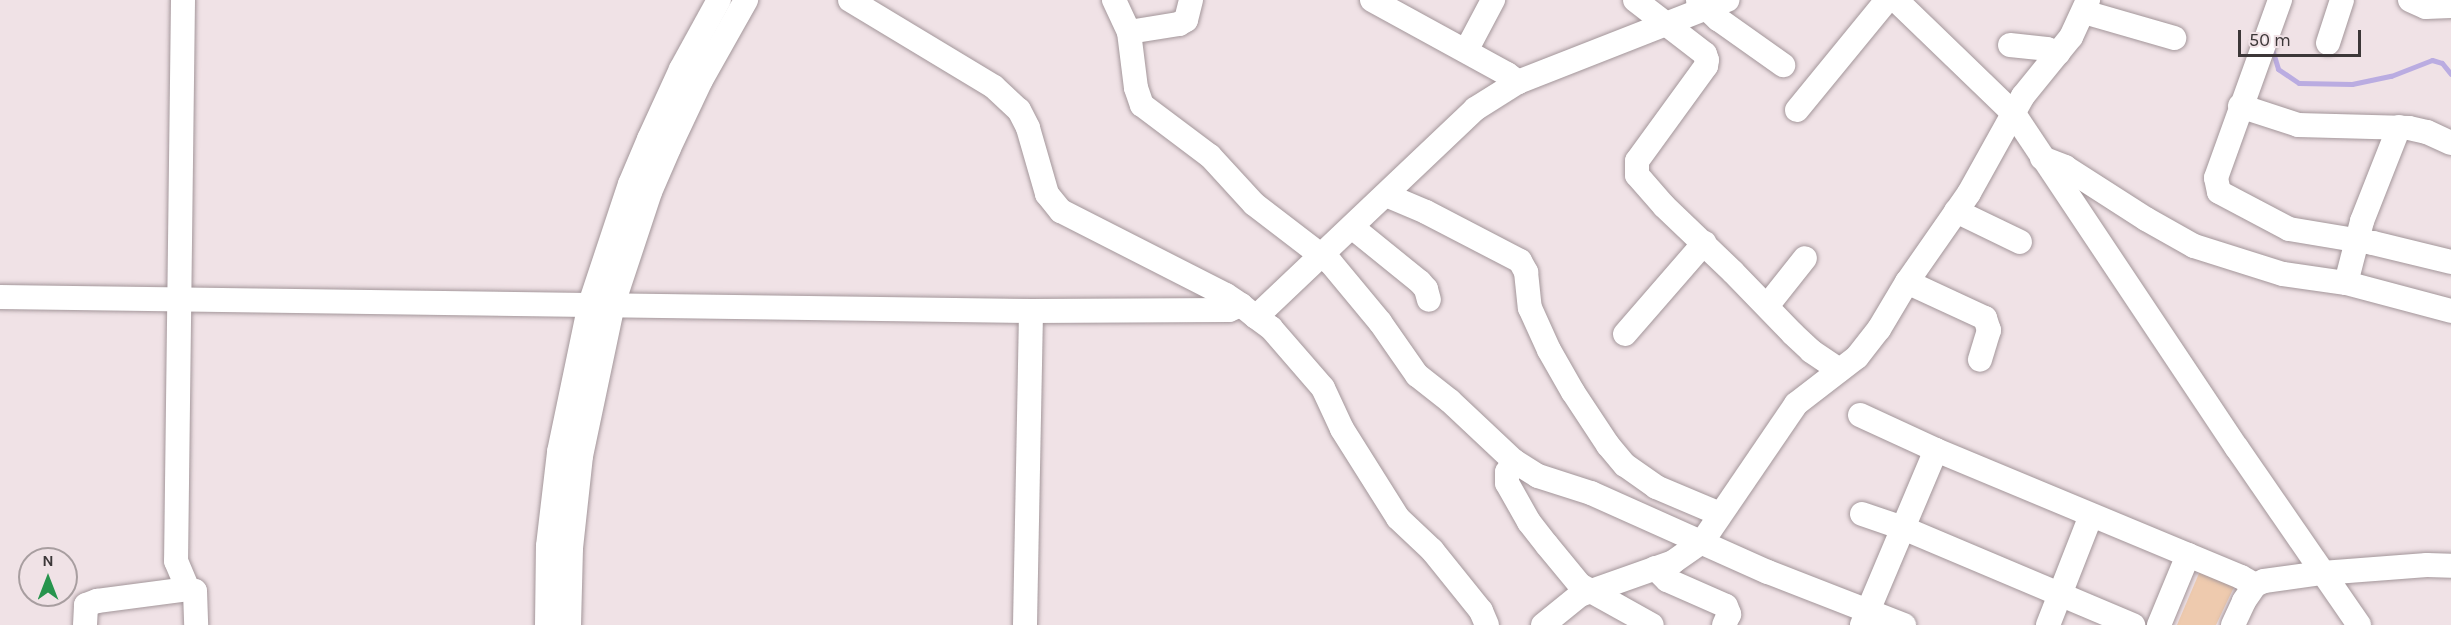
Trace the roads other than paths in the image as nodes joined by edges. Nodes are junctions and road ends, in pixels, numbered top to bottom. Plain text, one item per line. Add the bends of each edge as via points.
1 (183, 0) edge
2 (719, 0) edge
3 (746, 0) edge
4 (850, 0) edge
5 (1114, 0) edge
6 (1191, 0) edge
7 (1372, 0) edge
8 (1493, 0) edge
9 (1635, 0) edge
10 (1887, 0) edge
11 (1896, 0) edge
12 (2280, 0) edge
13 (2342, 0) edge
14 (2410, 0) edge
15 (1710, 2) edge
16 (2086, 6) edge
17 (2451, 6) edge
18 (1402, 7) edge
19 (1663, 24) junction
20 (1129, 32) junction
21 (2174, 38) dead end
22 (2328, 43) dead end
23 (2010, 45) dead end
24 (1466, 51) junction
25 (2058, 53) junction
26 (1783, 65) dead end
27 (1518, 82) junction
28 (2240, 106) junction
29 (1797, 110) dead end
30 (2014, 114) junction
31 (2399, 127) junction
32 (2451, 143) edge
33 (2042, 158) junction
34 (1386, 195) junction
35 (1956, 211) junction
36 (1352, 227) junction
37 (2356, 240) junction
38 (2020, 242) dead end
39 (1704, 243) junction
40 (1322, 255) junction
41 (1805, 258) dead end
42 (2451, 262) edge
43 (1907, 282) junction
44 (2346, 284) junction
45 (0, 297) edge
46 (180, 300) junction
47 (1429, 300) dead end
48 (601, 304) junction
49 (1767, 306) junction
50 (1031, 311) junction
51 (1249, 311) junction
52 (2451, 311) edge
53 (1626, 334) dead end
54 (1980, 360) dead end
55 (1839, 370) junction
56 (1860, 415) dead end
57 (1936, 450) junction
58 (1514, 461) junction
59 (1720, 514) junction
60 (1862, 514) dead end
61 (2091, 514) junction
62 (1903, 528) junction
63 (1702, 542) junction
64 (2188, 555) junction
65 (2451, 566) edge
66 (1655, 568) junction
67 (2322, 573) junction
68 (2255, 585) junction
69 (189, 589) junction
70 (1590, 591) junction
71 (2060, 595) junction
72 (1865, 618) edge
73 (85, 625) edge
74 (196, 625) edge
75 (547, 625) edge
76 (569, 625) edge
77 (1025, 625) edge
78 (1487, 625) edge
79 (1543, 625) edge
80 (1652, 625) edge
81 (1724, 625) edge
82 (1904, 625) edge
83 (2048, 625) edge
84 (2133, 625) edge
85 (2159, 625) edge
86 (2234, 625) edge
87 (2359, 625) edge

1 - 46 street
2 - 48 street via 681,69 630,184
3 - 48 street via 701,80
4 - 51 street via 994,87 1019,110 1047,194 1061,211 1226,295
5 - 20 street
6 - 20 street via 1186,20 1179,24
7 - 18 street
8 - 24 street
9 - 19 street
10 - 29 street
11 - 30 street
12 - 28 street
13 - 22 street
14 - 17 street via 2426,8
15 - 19 street
15 - 26 street
16 - 21 street
16 - 25 street
18 - 24 street
19 - 27 street
19 - 39 street via 1705,54 1707,64 1637,161 1635,172
20 - 40 street via 1142,105 1210,156 1254,204
23 - 25 street
24 - 27 street
25 - 30 street via 2023,96
27 - 34 street via 1475,109
28 - 31 street via 2304,126
28 - 37 street via 2216,178 2219,192 2289,229
30 - 33 street
30 - 35 street
31 - 32 street via 2427,132
31 - 37 street
33 - 44 street via 2065,167 2194,246 2283,274
33 - 67 street
34 - 36 street
34 - 59 street via 1520,261 1526,272 1530,308 1545,342 1572,392 1608,445 1625,465 1656,487
35 - 38 street
35 - 43 street
36 - 40 street
36 - 47 street via 1420,282
37 - 42 street
37 - 44 street
39 - 49 street
39 - 53 street
40 - 51 street
40 - 58 street via 1380,322 1417,375
41 - 49 street
43 - 54 street via 1985,318 1989,330
43 - 55 street via 1868,345
44 - 52 street
45 - 46 street
46 - 48 street
46 - 69 street via 176,561
48 - 50 street
48 - 75 street via 559,453 548,546
48 - 76 street via 571,548
49 - 55 street via 1811,351
50 - 51 street
50 - 77 street
51 - 78 street via 1271,328 1318,381 1342,429 1398,518 1432,550 1481,611
55 - 59 street via 1796,404
56 - 57 street
57 - 61 street
57 - 62 street
58 - 63 street via 1538,476 1591,493
58 - 70 street via 1508,483 1529,522 1580,585
59 - 63 street
60 - 62 street
61 - 64 street
61 - 71 street
62 - 71 street
62 - 72 street
63 - 66 street via 1686,556
63 - 72 street
64 - 68 street
64 - 85 street
65 - 67 street
66 - 70 street
66 - 81 street via 1667,580 1726,606 1729,614
67 - 68 street
67 - 87 street
68 - 86 street
69 - 73 street via 97,601 86,605
69 - 74 street via 195,591
70 - 79 street
70 - 80 street
71 - 83 street
71 - 84 street
72 - 82 street

